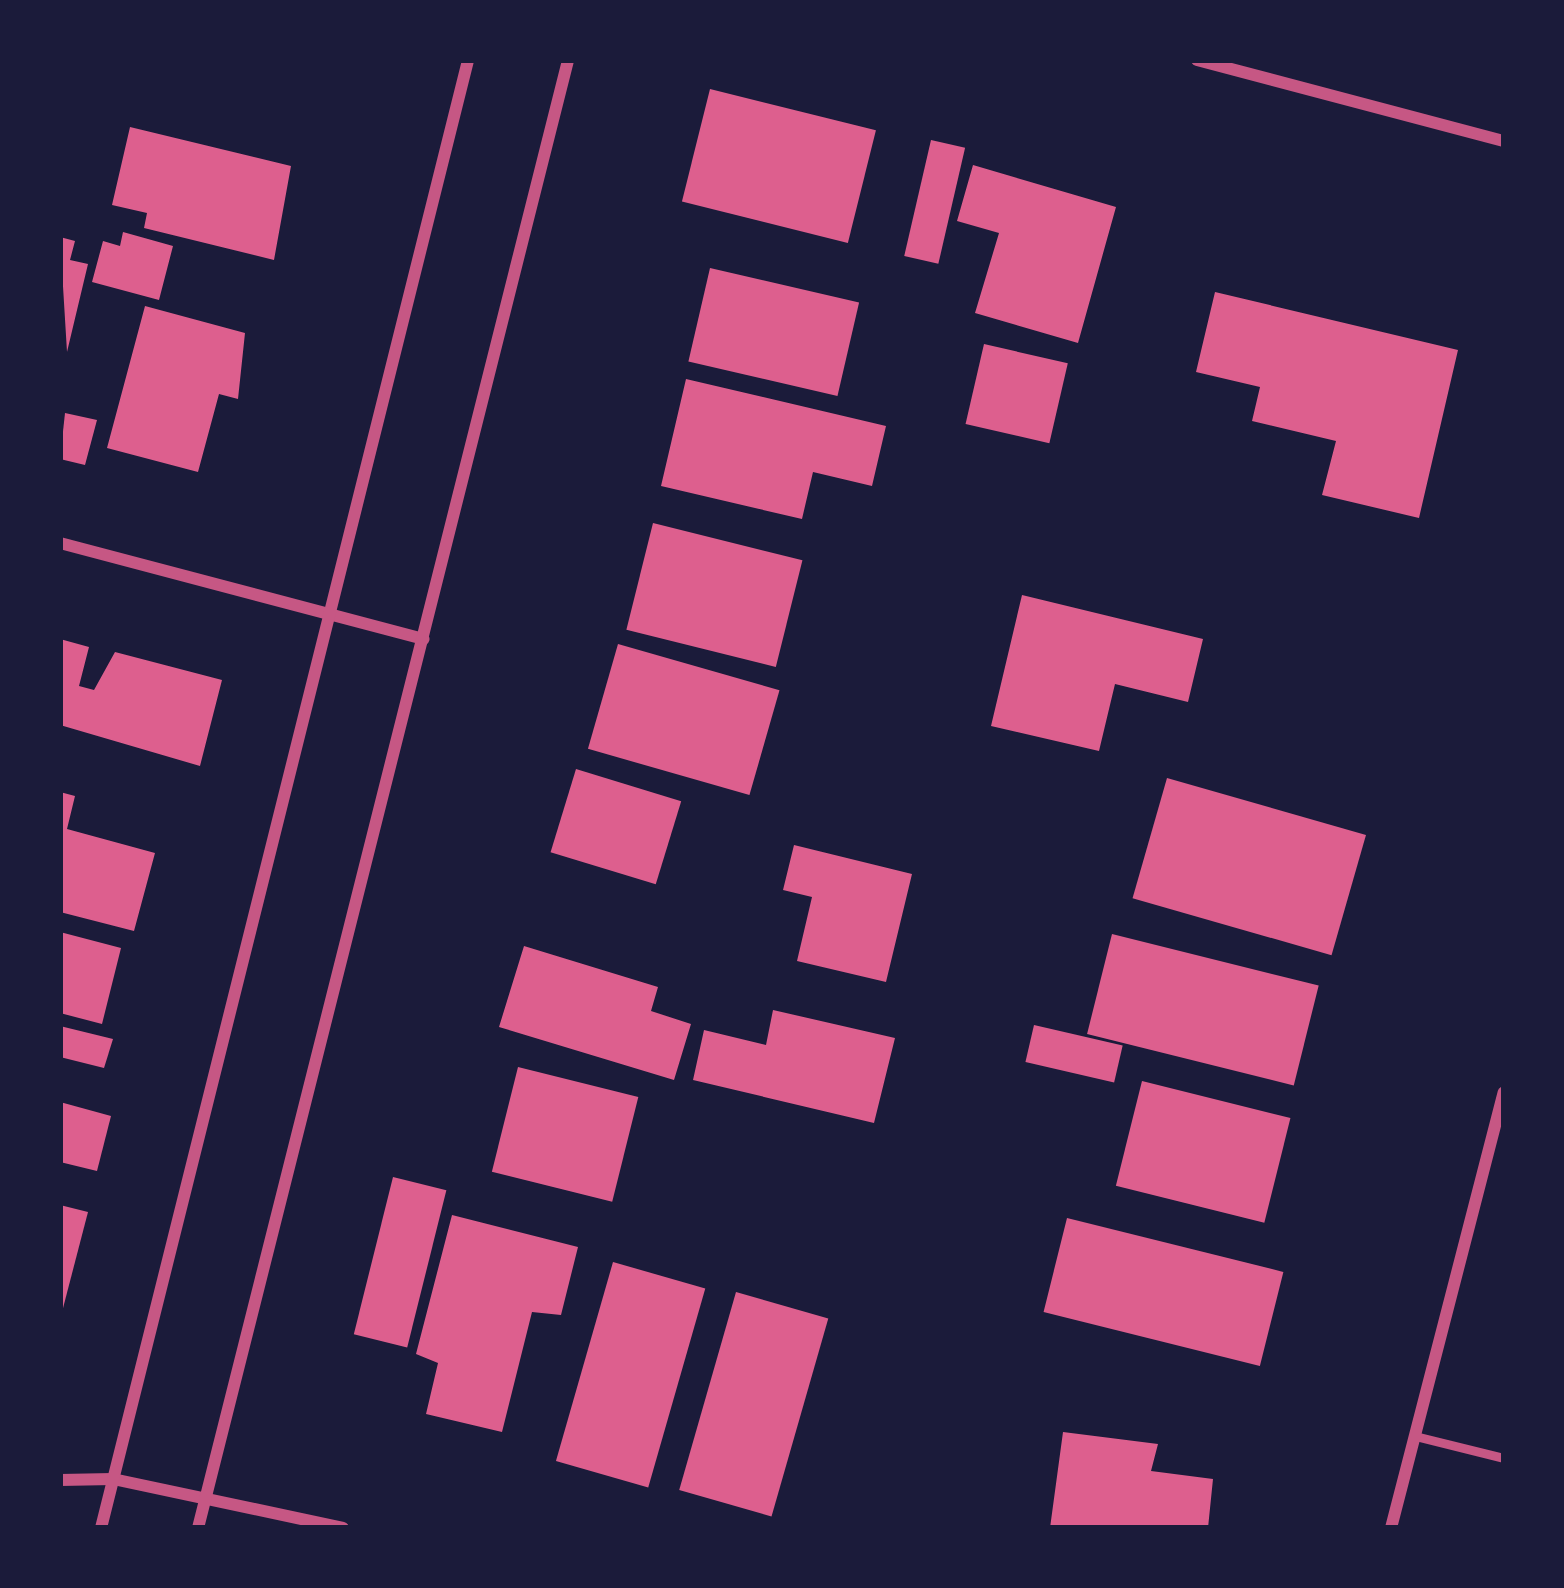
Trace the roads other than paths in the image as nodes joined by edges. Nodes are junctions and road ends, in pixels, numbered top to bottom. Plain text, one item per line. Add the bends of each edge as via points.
1 (468, 60) edge
2 (568, 60) edge
3 (1197, 60) edge
4 (1504, 141) edge
5 (60, 543) edge
6 (329, 617) junction
7 (424, 640) junction
8 (1504, 1092) edge
9 (1415, 1436) junction
10 (1504, 1458) edge
11 (113, 1479) junction
12 (60, 1480) edge
13 (206, 1498) junction
14 (100, 1528) edge
15 (198, 1528) edge
16 (343, 1528) edge
17 (1391, 1528) edge

1 - 6 street
2 - 7 street
3 - 4 street
5 - 6 street
6 - 7 street
6 - 11 street
7 - 13 street
8 - 9 street
9 - 10 lane
9 - 17 street
11 - 12 street
11 - 13 street
11 - 14 street
13 - 15 street
13 - 16 street

